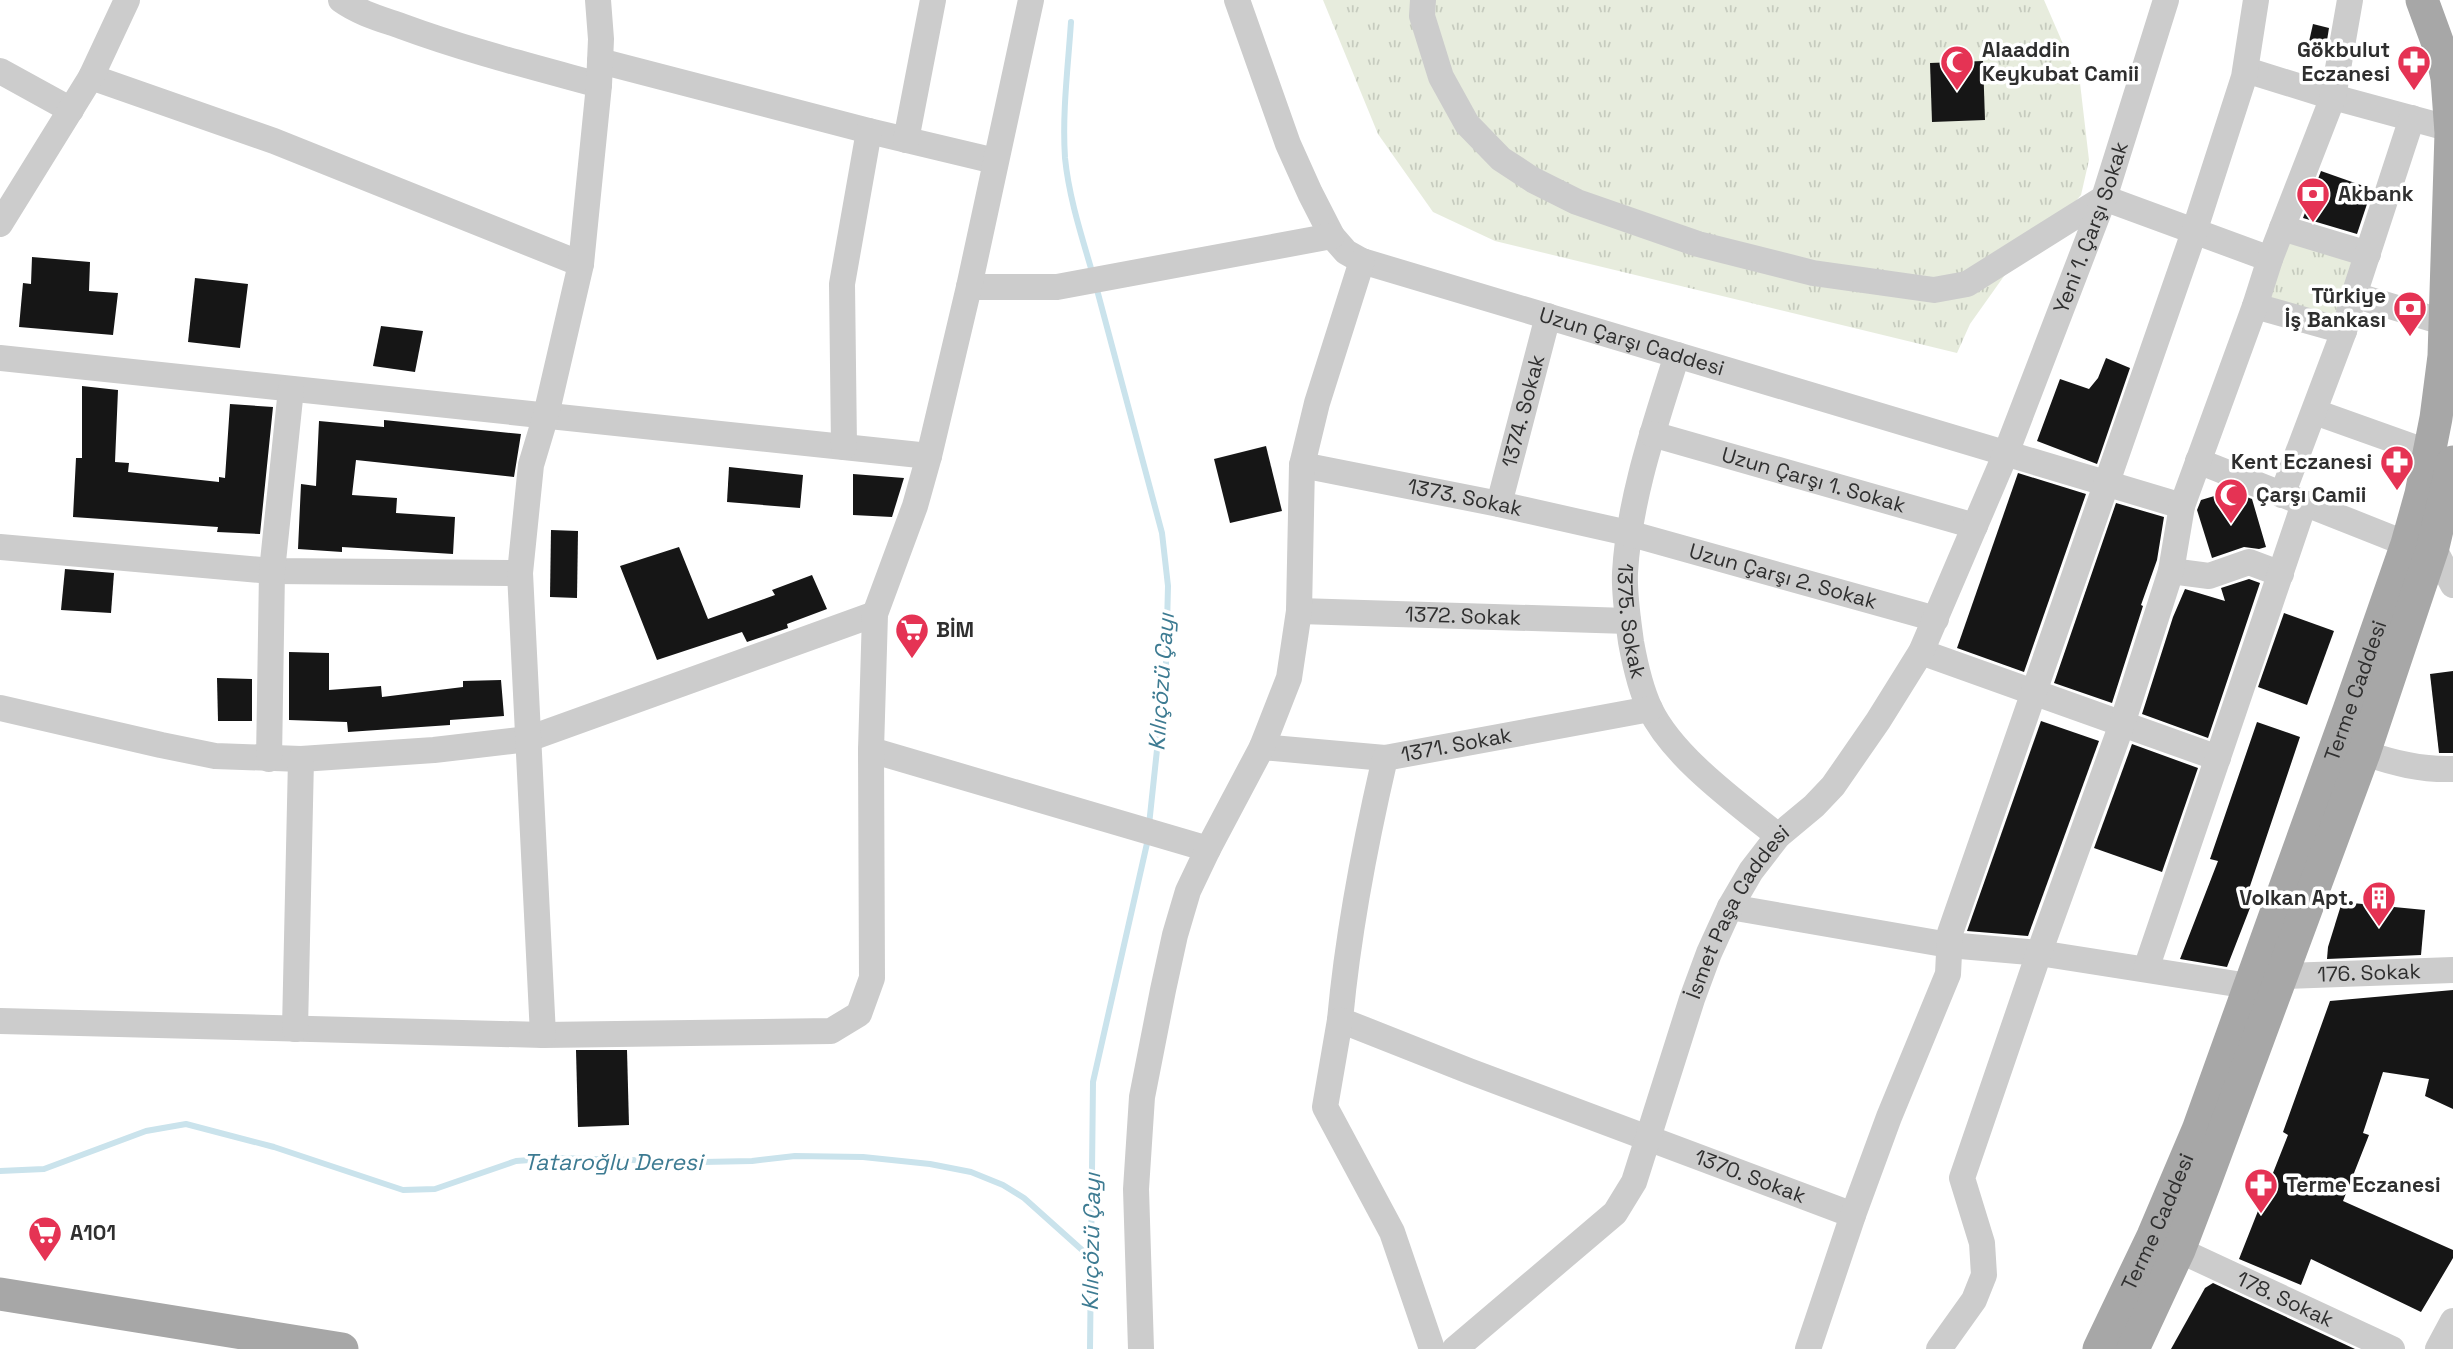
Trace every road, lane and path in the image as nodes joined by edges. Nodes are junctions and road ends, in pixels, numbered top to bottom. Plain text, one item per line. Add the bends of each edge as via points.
1 (127, 0) edge
2 (341, 0) edge
3 (598, 0) edge
4 (933, 0) edge
5 (1031, 0) edge
6 (1237, 0) edge
7 (1423, 0) edge
8 (2166, 0) edge
9 (2256, 0) edge
10 (2350, 0) edge
11 (2422, 0) edge
12 (2453, 27) edge
13 (2246, 69) junction
14 (0, 71) edge
15 (600, 73) junction
16 (91, 77) junction
17 (2333, 97) junction
18 (71, 110) junction
19 (2412, 118) junction
20 (2451, 129) junction
21 (869, 131) junction
22 (906, 140) junction
23 (995, 161) junction
24 (2104, 198) junction
25 (0, 224) edge
26 (2282, 228) junction
27 (2194, 232) junction
28 (1332, 236) junction
29 (2368, 254) junction
30 (2270, 259) junction
31 (1362, 261) junction
32 (581, 264) junction
33 (969, 287) junction
34 (2354, 295) junction
35 (2255, 306) junction
36 (1548, 316) junction
37 (2446, 323) junction
38 (2344, 331) junction
39 (1677, 355) junction
40 (0, 358) edge
41 (291, 388) junction
42 (2315, 412) junction
43 (546, 415) junction
44 (1652, 434) junction
45 (844, 447) junction
46 (2006, 453) junction
47 (929, 456) junction
48 (2441, 458) edge
49 (2199, 461) junction
50 (1302, 466) junction
51 (2108, 484) junction
52 (2293, 500) junction
53 (1499, 504) junction
54 (2182, 506) junction
55 (1975, 526) junction
56 (1628, 533) junction
57 (2420, 545) junction
58 (0, 547) edge
59 (272, 570) junction
60 (2171, 570) junction
61 (520, 573) junction
62 (2281, 574) junction
63 (2453, 585) edge
64 (1299, 611) junction
65 (875, 614) junction
66 (1936, 619) junction
67 (1628, 621) junction
68 (1921, 652) junction
69 (2033, 691) junction
70 (0, 708) edge
71 (1650, 709) junction
72 (2122, 724) junction
73 (528, 739) junction
74 (1262, 747) junction
75 (871, 750) junction
76 (2364, 753) junction
77 (1385, 758) junction
78 (2218, 758) junction
79 (269, 759) junction
80 (301, 759) junction
81 (2453, 768) edge
82 (1778, 836) junction
83 (1208, 849) junction
84 (1730, 907) junction
85 (1949, 945) junction
86 (2039, 953) junction
87 (2146, 969) junction
88 (2453, 970) edge
89 (2283, 976) junction
90 (2249, 986) junction
91 (1340, 1020) junction
92 (0, 1021) edge
93 (295, 1029) junction
94 (543, 1035) junction
95 (1647, 1137) junction
96 (1853, 1215) junction
97 (2179, 1250) junction
98 (0, 1294) edge
99 (0, 1316) edge
100 (2453, 1321) edge
101 (207, 1349) edge
102 (342, 1349) edge
103 (1141, 1349) edge
104 (1432, 1349) edge
105 (1455, 1349) edge
106 (1808, 1349) edge
107 (1939, 1349) edge
108 (2099, 1349) edge
109 (2133, 1349) edge
110 (2392, 1349) edge
111 (2438, 1349) edge

1 - 16 street
2 - 15 street via 352,8 475,51
3 - 15 street
4 - 22 street
5 - 23 street
6 - 28 street, Uzun Çarşı Caddesi via 1288,144
7 - 24 street via 1422,16 1441,77 1468,124 1502,159 1577,202 1698,244 1812,273 1934,290 1967,284
8 - 24 street, Yeni 1. Çarşı Sokak
9 - 13 street
10 - 17 street
11 - 12 main road via 2436,19
11 - 20 main road, Terme Caddesi via 2447,78
13 - 17 street
13 - 27 street
14 - 18 street
15 - 21 street
15 - 32 street
16 - 18 street
16 - 32 street via 274,141
17 - 19 street
17 - 26 street
18 - 25 street
19 - 20 street
19 - 29 street
20 - 37 main road, Terme Caddesi
21 - 22 street
21 - 45 street via 842,284
22 - 23 street
23 - 33 street
24 - 27 street
24 - 46 street, Yeni 1. Çarşı Sokak
26 - 29 street
26 - 30 street
27 - 30 street
27 - 51 street
28 - 31 street, Uzun Çarşı Caddesi
28 - 33 street via 1057,287
29 - 34 street
30 - 35 street
31 - 36 street, Uzun Çarşı Caddesi
31 - 50 street
32 - 43 street
33 - 47 street
34 - 37 street
34 - 38 street
35 - 38 street
35 - 49 street
36 - 39 street, Uzun Çarşı Caddesi
36 - 53 street, 1374. Sokak
37 - 48 main road, Terme Caddesi
38 - 42 street
39 - 44 street, 1375. Sokak
39 - 46 street, Uzun Çarşı Caddesi
40 - 41 street
41 - 43 street
41 - 59 street
42 - 48 street
42 - 52 street
43 - 45 street
43 - 61 street via 531,465
44 - 55 street, Uzun Çarşı 1. Sokak
44 - 56 street, 1375. Sokak
45 - 47 street
46 - 51 street, Uzun Çarşı Caddesi
46 - 55 street, İsmet Paşa Caddesi
47 - 65 street
48 - 57 main road, Terme Caddesi
49 - 52 street
49 - 54 street
50 - 53 street, 1373. Sokak
50 - 64 street
51 - 54 street, Uzun Çarşı Caddesi
51 - 69 street
52 - 57 street
52 - 62 street
53 - 56 street, 1373. Sokak
54 - 60 street
55 - 66 street, İsmet Paşa Caddesi
56 - 66 street, Uzun Çarşı 2. Sokak
56 - 67 street, 1375. Sokak
57 - 63 street
57 - 76 main road, Terme Caddesi
57 - 90 main road, Terme Caddesi
58 - 59 street
59 - 61 street
59 - 79 street
60 - 62 street via 2209,576 2249,562
60 - 72 street
61 - 73 street
62 - 78 street
64 - 67 street, 1372. Sokak
64 - 74 street via 1289,678
65 - 73 street
65 - 75 street
66 - 68 street, İsmet Paşa Caddesi
67 - 71 street, 1375. Sokak via 1636,668
68 - 69 street
68 - 82 street, İsmet Paşa Caddesi via 1833,786
69 - 72 street
69 - 85 street
70 - 79 street via 160,746
71 - 77 street, 1371. Sokak
71 - 82 street, 1375. Sokak via 1698,769
72 - 78 street
72 - 86 street
73 - 80 street
73 - 94 street
74 - 77 street, 1371. Sokak
74 - 83 street
75 - 83 street
75 - 94 street via 872,978 859,1014 831,1031
76 - 81 street via 2427,769
76 - 89 main road, Terme Caddesi
77 - 91 street via 1366,842
78 - 87 street
79 - 80 street
80 - 93 street
82 - 84 street, İsmet Paşa Caddesi
83 - 103 street via 1188,891 1175,935 1142,1097 1136,1189
84 - 85 street
84 - 95 street, İsmet Paşa Caddesi via 1692,999
85 - 86 street
85 - 96 street via 1948,974
86 - 87 street
86 - 107 street via 1962,1178 1982,1243 1983,1275 1974,1300
87 - 90 street
88 - 89 street, 176. Sokak
89 - 97 main road, Terme Caddesi
90 - 108 main road, Terme Caddesi via 2173,1190
91 - 95 street, 1370. Sokak
91 - 104 street via 1325,1107 1392,1232
92 - 93 street
93 - 94 street
95 - 96 street, 1370. Sokak
95 - 105 street, İsmet Paşa Caddesi via 1634,1182 1615,1213
96 - 106 street
97 - 109 main road, Terme Caddesi
97 - 110 street, 178. Sokak
98 - 102 main road
99 - 101 main road
100 - 111 street

